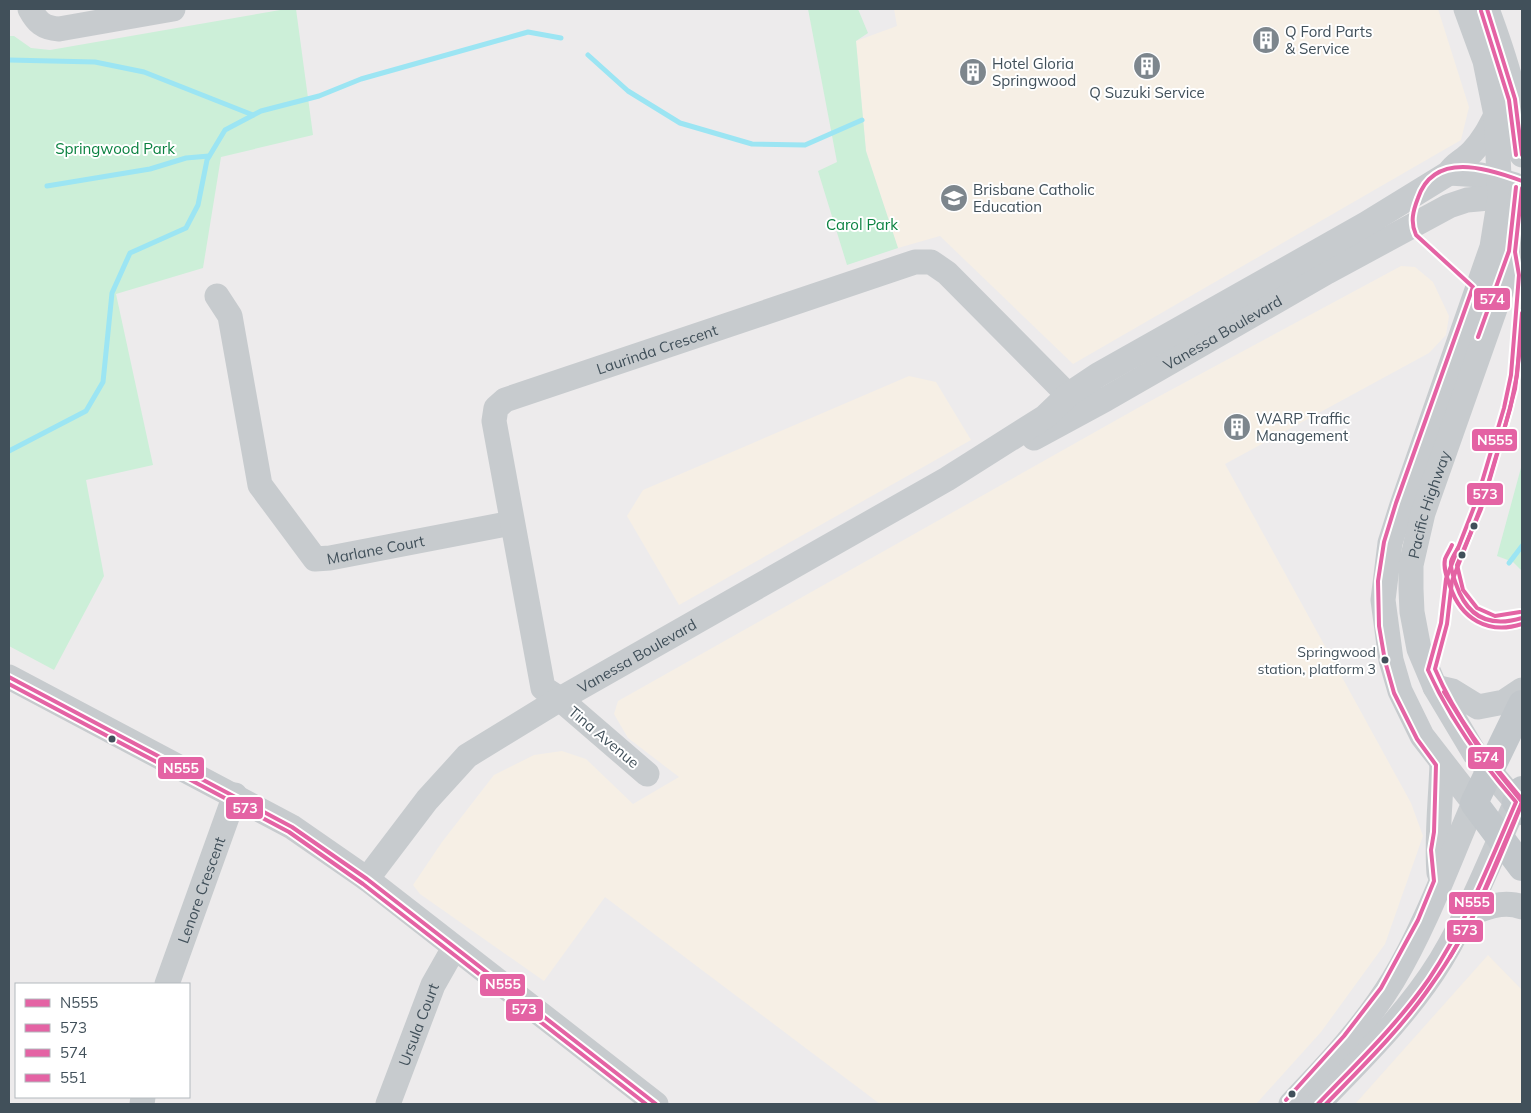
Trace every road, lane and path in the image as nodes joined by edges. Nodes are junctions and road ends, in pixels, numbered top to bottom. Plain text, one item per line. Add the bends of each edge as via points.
1 (30, 9) edge
2 (173, 9) edge
3 (1466, 9) edge
4 (1487, 9) edge
5 (1496, 115) junction
6 (1522, 155) edge
7 (1449, 173) junction
8 (1511, 188) edge
9 (1276, 287) junction
10 (217, 296) dead end
11 (1068, 395) junction
12 (947, 479) junction
13 (512, 523) junction
14 (11, 682) edge
15 (1435, 687) junction
16 (1522, 690) edge
17 (560, 700) junction
18 (1522, 704) edge
19 (1442, 763) junction
20 (1489, 772) junction
21 (647, 774) dead end
22 (235, 795) junction
23 (1520, 801) edge
24 (1474, 803) junction
25 (1500, 837) junction
26 (1522, 867) edge
27 (367, 879) junction
28 (1440, 882) junction
29 (1522, 907) edge
30 (1466, 916) junction
31 (454, 948) junction
32 (167, 983) edge
33 (388, 1104) edge
34 (656, 1104) edge
35 (1290, 1104) edge
36 (1318, 1104) edge

1 - 2 street via 37,22 47,28 59,29
3 - 5 street, Pacific Highway via 1485,61
4 - 6 street via 1508,71 1522,139
5 - 7 street, Vanessa Boulevard via 1482,141
5 - 8 street, Pacific Highway
7 - 8 street via 1481,175
7 - 9 street, Vanessa Boulevard
8 - 9 street, Vanessa Boulevard via 1449,206
8 - 15 street, Pacific Highway via 1515,252 1423,513 1411,565 1419,649
8 - 19 street, Pacific Highway via 1402,505 1390,543 1384,581 1390,660 1400,691 1422,736
9 - 11 street, Vanessa Boulevard via 1098,375
9 - 12 street, Vanessa Boulevard via 1081,413 1012,450
10 - 13 street, Marlane Court via 230,316 260,485 315,558 330,558
11 - 12 street, Vanessa Boulevard via 1045,416
11 - 13 street, Laurinda Crescent via 947,273 931,262 915,262 505,400 496,408 494,421
12 - 17 street, Vanessa Boulevard
13 - 17 street, Laurinda Crescent via 543,688
14 - 22 street
15 - 16 street via 1452,691 1478,707 1504,702
15 - 20 street, Pacific Highway via 1457,727
17 - 21 street, Tina Avenue
17 - 27 street, Vanessa Boulevard via 467,756 427,800
18 - 20 main road
19 - 24 street, Pacific Highway
19 - 28 street via 1437,850
20 - 23 street, Pacific Highway
20 - 24 main road
22 - 27 street via 292,827
22 - 32 street, Lenore Crescent
23 - 25 street
24 - 25 main road
24 - 28 street
25 - 26 main road
25 - 30 street
27 - 31 street
28 - 35 street via 1424,923 1386,991 1349,1040
29 - 30 street via 1496,905
30 - 36 street via 1418,994
31 - 33 street, Ursula Court via 433,985
31 - 34 street

